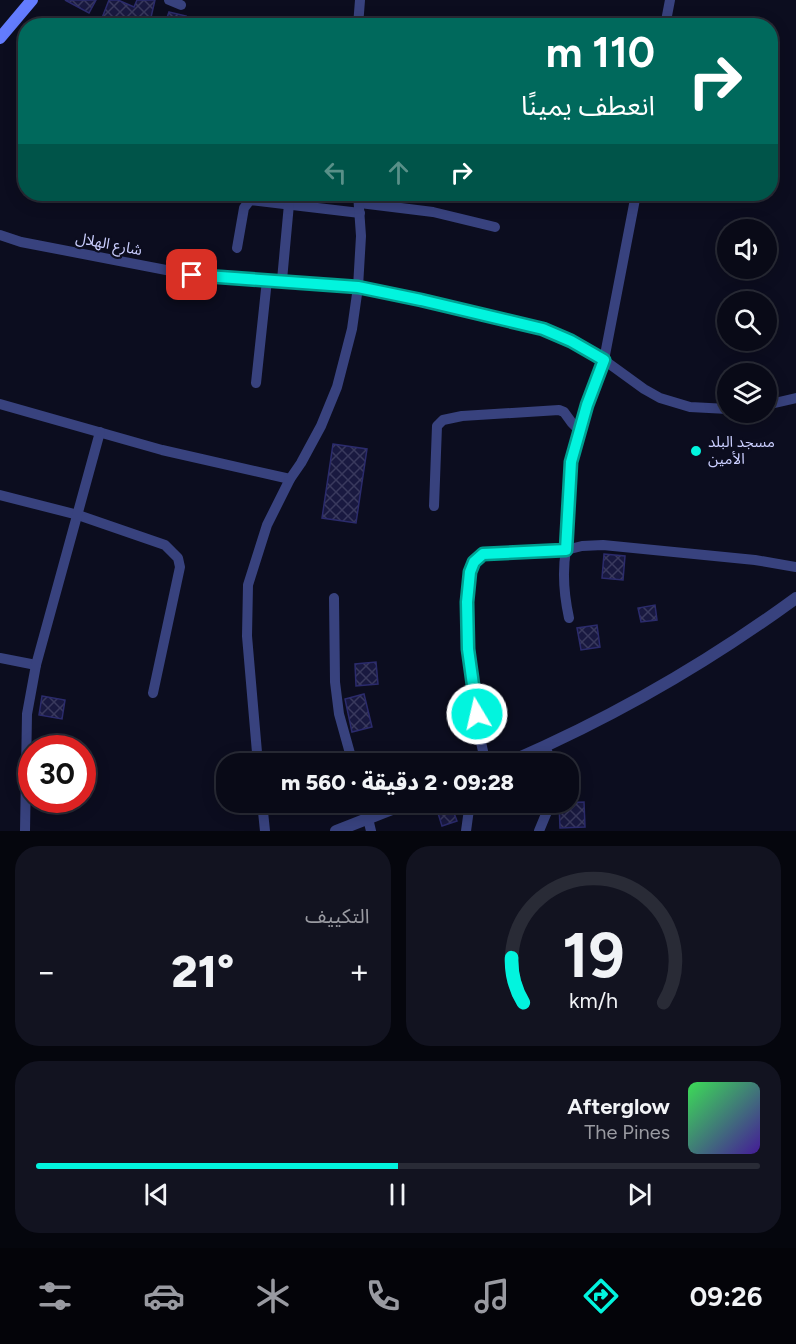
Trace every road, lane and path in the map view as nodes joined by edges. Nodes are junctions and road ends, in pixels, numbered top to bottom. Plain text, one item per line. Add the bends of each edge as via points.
1 (32, 0) edge
2 (169, 0) edge
3 (360, 0) edge
4 (670, 0) edge
5 (182, 5) dead end
6 (359, 18) edge
7 (667, 18) edge
8 (0, 39) edge
9 (249, 201) edge
10 (264, 201) edge
11 (635, 201) edge
12 (359, 203) edge
13 (289, 204) junction
14 (495, 227) dead end
15 (0, 235) edge
16 (237, 249) dead end
17 (267, 280) junction
18 (282, 280) junction
19 (358, 287) junction
20 (604, 360) junction
21 (256, 383) dead end
22 (796, 398) edge
23 (777, 402) edge
24 (0, 404) edge
25 (717, 408) edge
26 (579, 430) junction
27 (100, 432) junction
28 (290, 479) junction
29 (0, 495) edge
30 (434, 506) dead end
31 (78, 515) junction
32 (566, 550) junction
33 (796, 567) edge
34 (334, 598) dead end
35 (796, 598) edge
36 (569, 618) dead end
37 (0, 658) edge
38 (36, 665) junction
39 (153, 693) dead end
40 (544, 747) junction
41 (257, 753) edge
42 (350, 753) edge
43 (484, 753) edge
44 (530, 753) edge
45 (547, 753) edge
46 (263, 813) edge
47 (391, 813) edge
48 (468, 813) edge
49 (546, 813) edge
50 (370, 825) edge
51 (25, 831) edge
52 (265, 831) edge
53 (336, 831) edge
54 (466, 831) edge
55 (539, 831) edge

1 - 8 main road
2 - 5 street
3 - 6 street
4 - 7 street
9 - 16 street
10 - 13 street
11 - 20 street
12 - 13 street
12 - 14 street via 433,212
12 - 19 street
13 - 18 street
15 - 17 street, شارع الهلال via 192,275
17 - 18 street, شارع الهلال
17 - 21 street
18 - 19 street, شارع الهلال
19 - 20 street, شارع الهلال via 543,329
19 - 28 street via 337,387 321,426
20 - 25 street, شارع الهلال via 660,398 690,407
20 - 26 street
22 - 23 street
24 - 27 street
26 - 30 street via 559,410 442,420 437,426
26 - 32 street via 571,462
27 - 28 street
27 - 31 street
28 - 41 street via 267,525 249,585 247,636
29 - 31 street
31 - 38 street
31 - 39 street via 165,545 178,558 180,567
32 - 33 street via 603,545
32 - 36 street via 564,593
32 - 43 street via 483,554 474,562 467,602 468,649
34 - 42 street via 336,693
35 - 40 street via 744,636 646,695
37 - 38 street
38 - 51 street via 27,714
40 - 44 street
40 - 45 street
46 - 52 street
47 - 50 street
48 - 54 street
49 - 55 street
50 - 53 street

